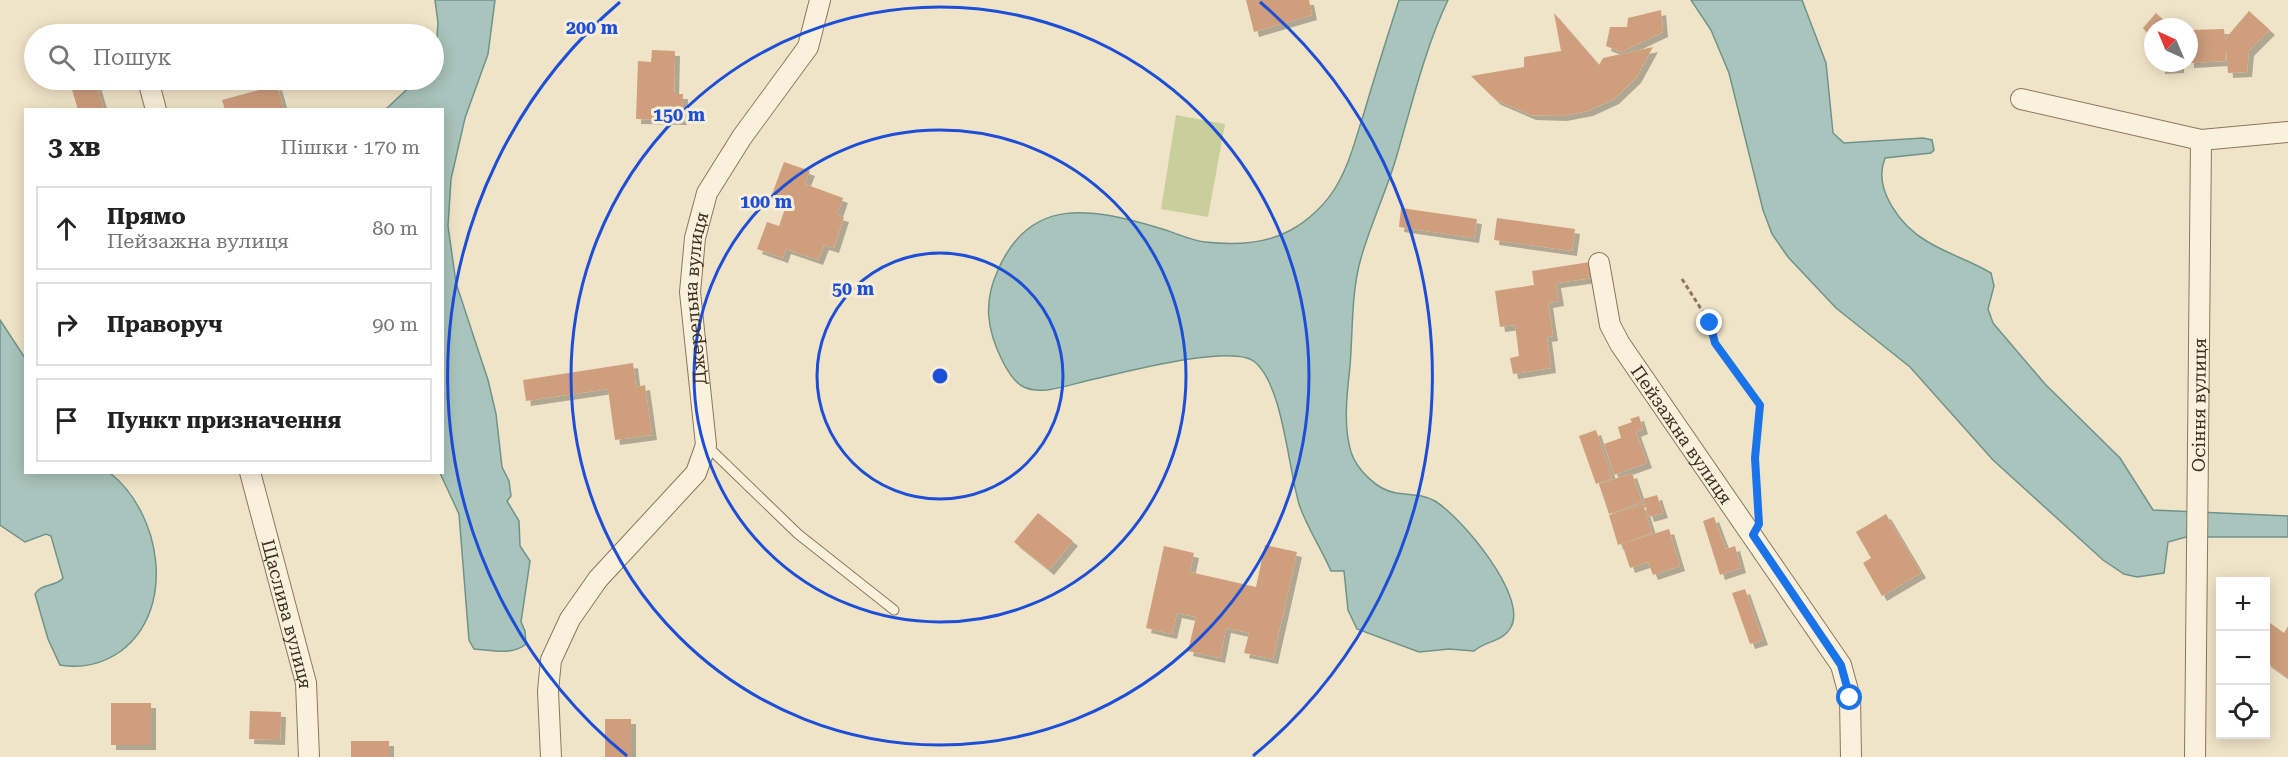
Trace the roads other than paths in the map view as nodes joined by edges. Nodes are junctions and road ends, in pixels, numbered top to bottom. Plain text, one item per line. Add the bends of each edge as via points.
1 (820, 0) edge
2 (151, 90) edge
3 (2021, 99) dead end
4 (155, 108) edge
5 (2288, 132) edge
6 (2201, 140) junction
7 (1599, 263) dead end
8 (706, 445) junction
9 (251, 474) edge
10 (894, 610) dead end
11 (309, 757) edge
12 (551, 757) edge
13 (1851, 757) edge
14 (2195, 757) edge

1 - 8 street, Джерельна вулиця via 808,46 707,193 694,238 690,291
2 - 4 street
3 - 6 street
5 - 6 street
6 - 14 street, Осіння вулиця
7 - 13 street, Пейзажна вулиця via 1610,326 1620,344 1841,665 1850,698
8 - 10 lane via 798,534
8 - 12 street, Джерельна вулиця via 696,473 598,579 570,619 551,660
9 - 11 street, Щаслива вулиця via 306,683

